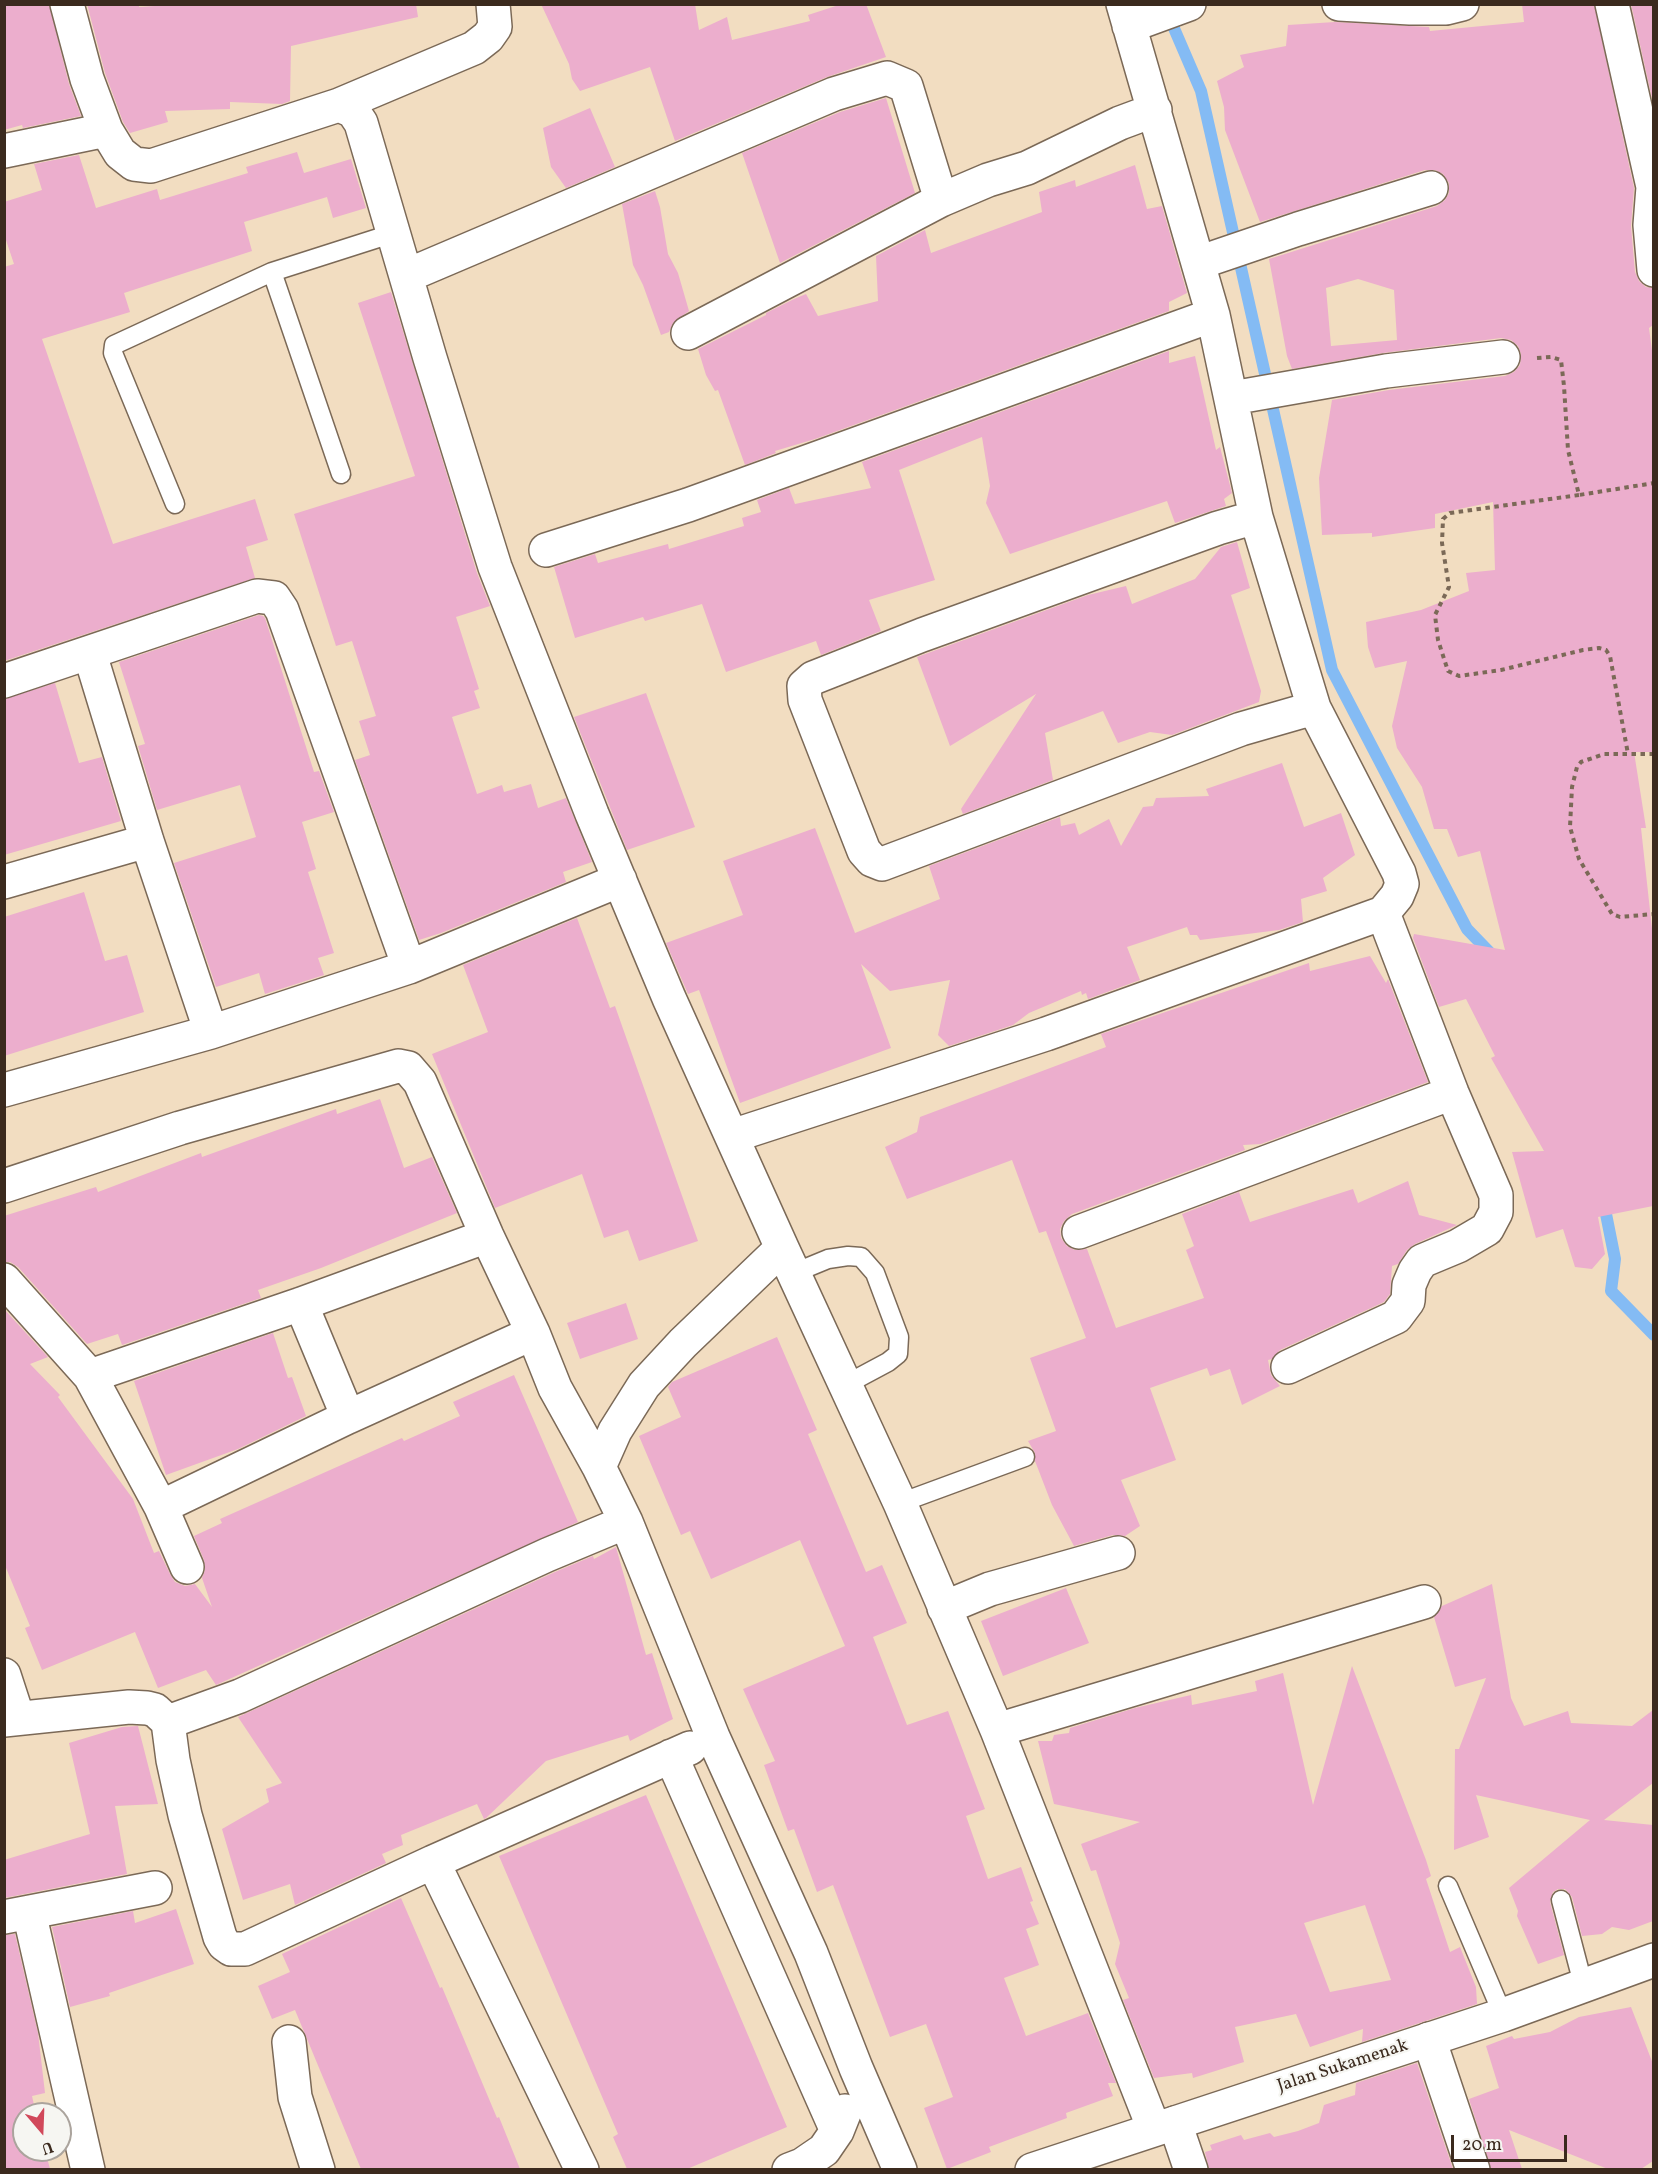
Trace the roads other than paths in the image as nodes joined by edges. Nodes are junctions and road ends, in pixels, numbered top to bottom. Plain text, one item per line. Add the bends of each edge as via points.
1 (68, 4) edge
2 (493, 4) edge
3 (1339, 4) edge
4 (1462, 4) edge
5 (1612, 4) edge
6 (1184, 6) edge
7 (1131, 17) edge
8 (339, 105) junction
9 (1155, 110) junction
10 (106, 130) junction
11 (4, 151) edge
12 (1431, 188) dead end
13 (941, 201) junction
14 (394, 233) junction
15 (1211, 259) junction
16 (1653, 270) edge
17 (272, 272) junction
18 (406, 276) junction
19 (1214, 315) junction
20 (688, 333) dead end
21 (1503, 357) road end
22 (1241, 396) junction
23 (340, 474) dead end
24 (175, 504) dead end
25 (1256, 517) junction
26 (546, 550) dead end
27 (90, 654) junction
28 (4, 681) edge
29 (1314, 708) junction
30 (147, 841) junction
31 (620, 880) junction
32 (4, 882) edge
33 (1383, 914) junction
34 (409, 967) junction
35 (211, 1032) junction
36 (4, 1090) edge
37 (1452, 1093) junction
38 (732, 1136) junction
39 (4, 1185) edge
40 (1079, 1232) dead end
41 (487, 1236) junction
42 (788, 1261) junction
43 (4, 1280) edge
44 (301, 1304) junction
45 (533, 1333) junction
46 (1288, 1367) dead end
47 (90, 1376) junction
48 (845, 1385) junction
49 (348, 1417) junction
50 (1025, 1457) dead end
51 (598, 1467) junction
52 (900, 1503) junction
53 (160, 1507) junction
54 (626, 1522) junction
55 (1118, 1553) dead end
56 (187, 1567) dead end
57 (1424, 1602) dead end
58 (944, 1608) junction
59 (4, 1675) edge
60 (11, 1719) edge
61 (168, 1722) junction
62 (997, 1730) junction
63 (713, 1737) junction
64 (671, 1756) junction
65 (433, 1862) junction
66 (1448, 1886) dead end
67 (155, 1888) dead end
68 (1561, 1900) dead end
69 (17, 1915) edge
70 (811, 1953) junction
71 (1653, 1960) edge
72 (769, 1976) junction
73 (1583, 1984) junction
74 (1503, 2015) junction
75 (1429, 2039) junction
76 (288, 2042) dead end
77 (856, 2068) junction
78 (1165, 2126) junction
79 (837, 2131) junction
80 (88, 2169) edge
81 (318, 2169) edge
82 (582, 2169) edge
83 (789, 2169) edge
84 (900, 2169) edge
85 (1032, 2169) edge
86 (1191, 2169) edge
87 (1473, 2169) edge

1 - 10 street via 87,79
2 - 8 street via 495,27 474,48
3 - 4 street via 1446,8
5 - 16 street via 1653,187
6 - 7 street
7 - 9 street
8 - 10 street via 151,166 126,160
8 - 14 street via 353,111 361,123
9 - 13 street via 1027,168
9 - 15 street
10 - 11 street
12 - 15 street
13 - 18 street via 906,86 887,78 834,94
13 - 20 street
14 - 17 lane
14 - 18 street
15 - 19 street
17 - 23 lane
17 - 24 lane via 114,345 113,353
18 - 31 street via 495,567
19 - 22 street
19 - 26 street via 688,505
21 - 22 street via 1386,370
22 - 25 street
25 - 29 street
25 - 29 street via 933,631 813,678 804,686 805,700 864,851 882,864 1241,729
27 - 28 street
27 - 30 street
27 - 34 street via 258,596 269,596 278,602
29 - 33 street via 1400,873 1402,884
30 - 32 street
30 - 35 street
31 - 34 street
31 - 38 street
33 - 37 street
33 - 38 street via 1046,1034
34 - 35 street
35 - 36 street
37 - 40 street
37 - 46 street via 1496,1195 1496,1212 1487,1229 1422,1261 1409,1285 1408,1301 1396,1317
38 - 42 street
39 - 41 street via 180,1128 398,1066 408,1068 420,1082
41 - 44 street
41 - 45 street
42 - 48 street
42 - 48 lane via 861,1257 875,1273 899,1337 898,1354
42 - 51 street via 683,1343 644,1385
43 - 47 street
44 - 47 street
44 - 49 street
45 - 49 street
45 - 51 street via 555,1388
47 - 53 street
48 - 52 street
49 - 53 street
50 - 52 lane
51 - 54 street
52 - 58 street
53 - 56 street
54 - 61 street via 240,1696
54 - 63 street
55 - 58 street via 990,1589
57 - 62 street
58 - 62 street
59 - 60 street
60 - 61 street via 129,1707 155,1710
61 - 65 street via 173,1761 200,1872 220,1937 231,1949 245,1949
62 - 78 street
63 - 64 street
63 - 70 street
64 - 65 street
64 - 72 street
65 - 82 street
66 - 74 lane
67 - 69 street
68 - 73 lane
69 - 80 street
70 - 72 street
70 - 77 street
71 - 73 street, Jalan Sukamenak
72 - 79 street
73 - 74 street, Jalan Sukamenak
74 - 75 street, Jalan Sukamenak
75 - 78 street, Jalan Sukamenak
75 - 87 street
76 - 81 street via 295,2097
77 - 79 street
77 - 84 street
78 - 85 street, Jalan Sukamenak
78 - 86 street
79 - 83 street via 824,2150

